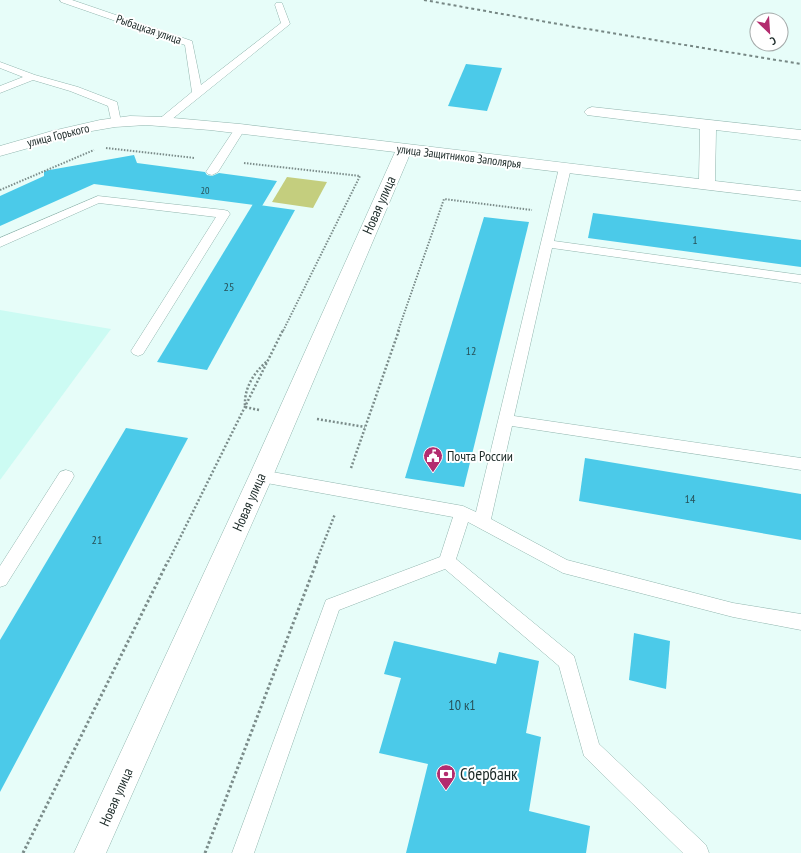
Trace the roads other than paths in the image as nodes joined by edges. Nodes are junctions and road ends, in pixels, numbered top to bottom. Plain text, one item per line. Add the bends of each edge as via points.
1 (64, 0) edge
2 (279, 6) dead end
3 (0, 65) edge
4 (32, 78) junction
5 (0, 90) edge
6 (197, 93) junction
7 (592, 112) dead end
8 (116, 122) junction
9 (162, 122) junction
10 (708, 125) junction
11 (240, 129) junction
12 (801, 135) edge
13 (404, 150) junction
14 (0, 151) edge
15 (565, 168) junction
16 (212, 172) dead end
17 (707, 185) junction
18 (801, 196) edge
19 (196, 197) dead end
20 (188, 209) junction
21 (0, 243) edge
22 (547, 244) junction
23 (801, 279) edge
24 (138, 351) dead end
25 (506, 420) junction
26 (801, 464) edge
27 (66, 476) dead end
28 (261, 476) junction
29 (462, 512) junction
30 (482, 523) junction
31 (447, 561) junction
32 (0, 580) edge
33 (801, 622) edge
34 (90, 853) edge
35 (243, 853) edge
36 (698, 853) edge

1 - 6 lane, Рыбацкая улица via 189,43
2 - 6 lane via 286,24
3 - 4 lane
4 - 5 lane
4 - 8 lane via 74,89 113,104
6 - 9 lane
7 - 10 street
8 - 9 street, улица Защитников Заполярья
8 - 14 street, улица Горького via 67,131
9 - 11 street, улица Защитников Заполярья
10 - 12 street
10 - 17 street
11 - 13 street, улица Защитников Заполярья
11 - 16 lane
13 - 15 street, улица Защитников Заполярья
13 - 28 street, Новая улица
15 - 17 street, улица Защитников Заполярья
15 - 22 lane
17 - 18 street, улица Защитников Заполярья
19 - 20 lane
20 - 21 lane via 98,199
20 - 24 lane via 224,214
22 - 23 lane
22 - 25 lane
25 - 26 lane
25 - 30 lane
27 - 32 lane
28 - 29 lane
28 - 34 street, Новая улица
29 - 30 lane
29 - 31 lane
30 - 33 lane via 563,566 732,610
31 - 35 lane via 332,605
31 - 36 lane via 567,662 591,749

